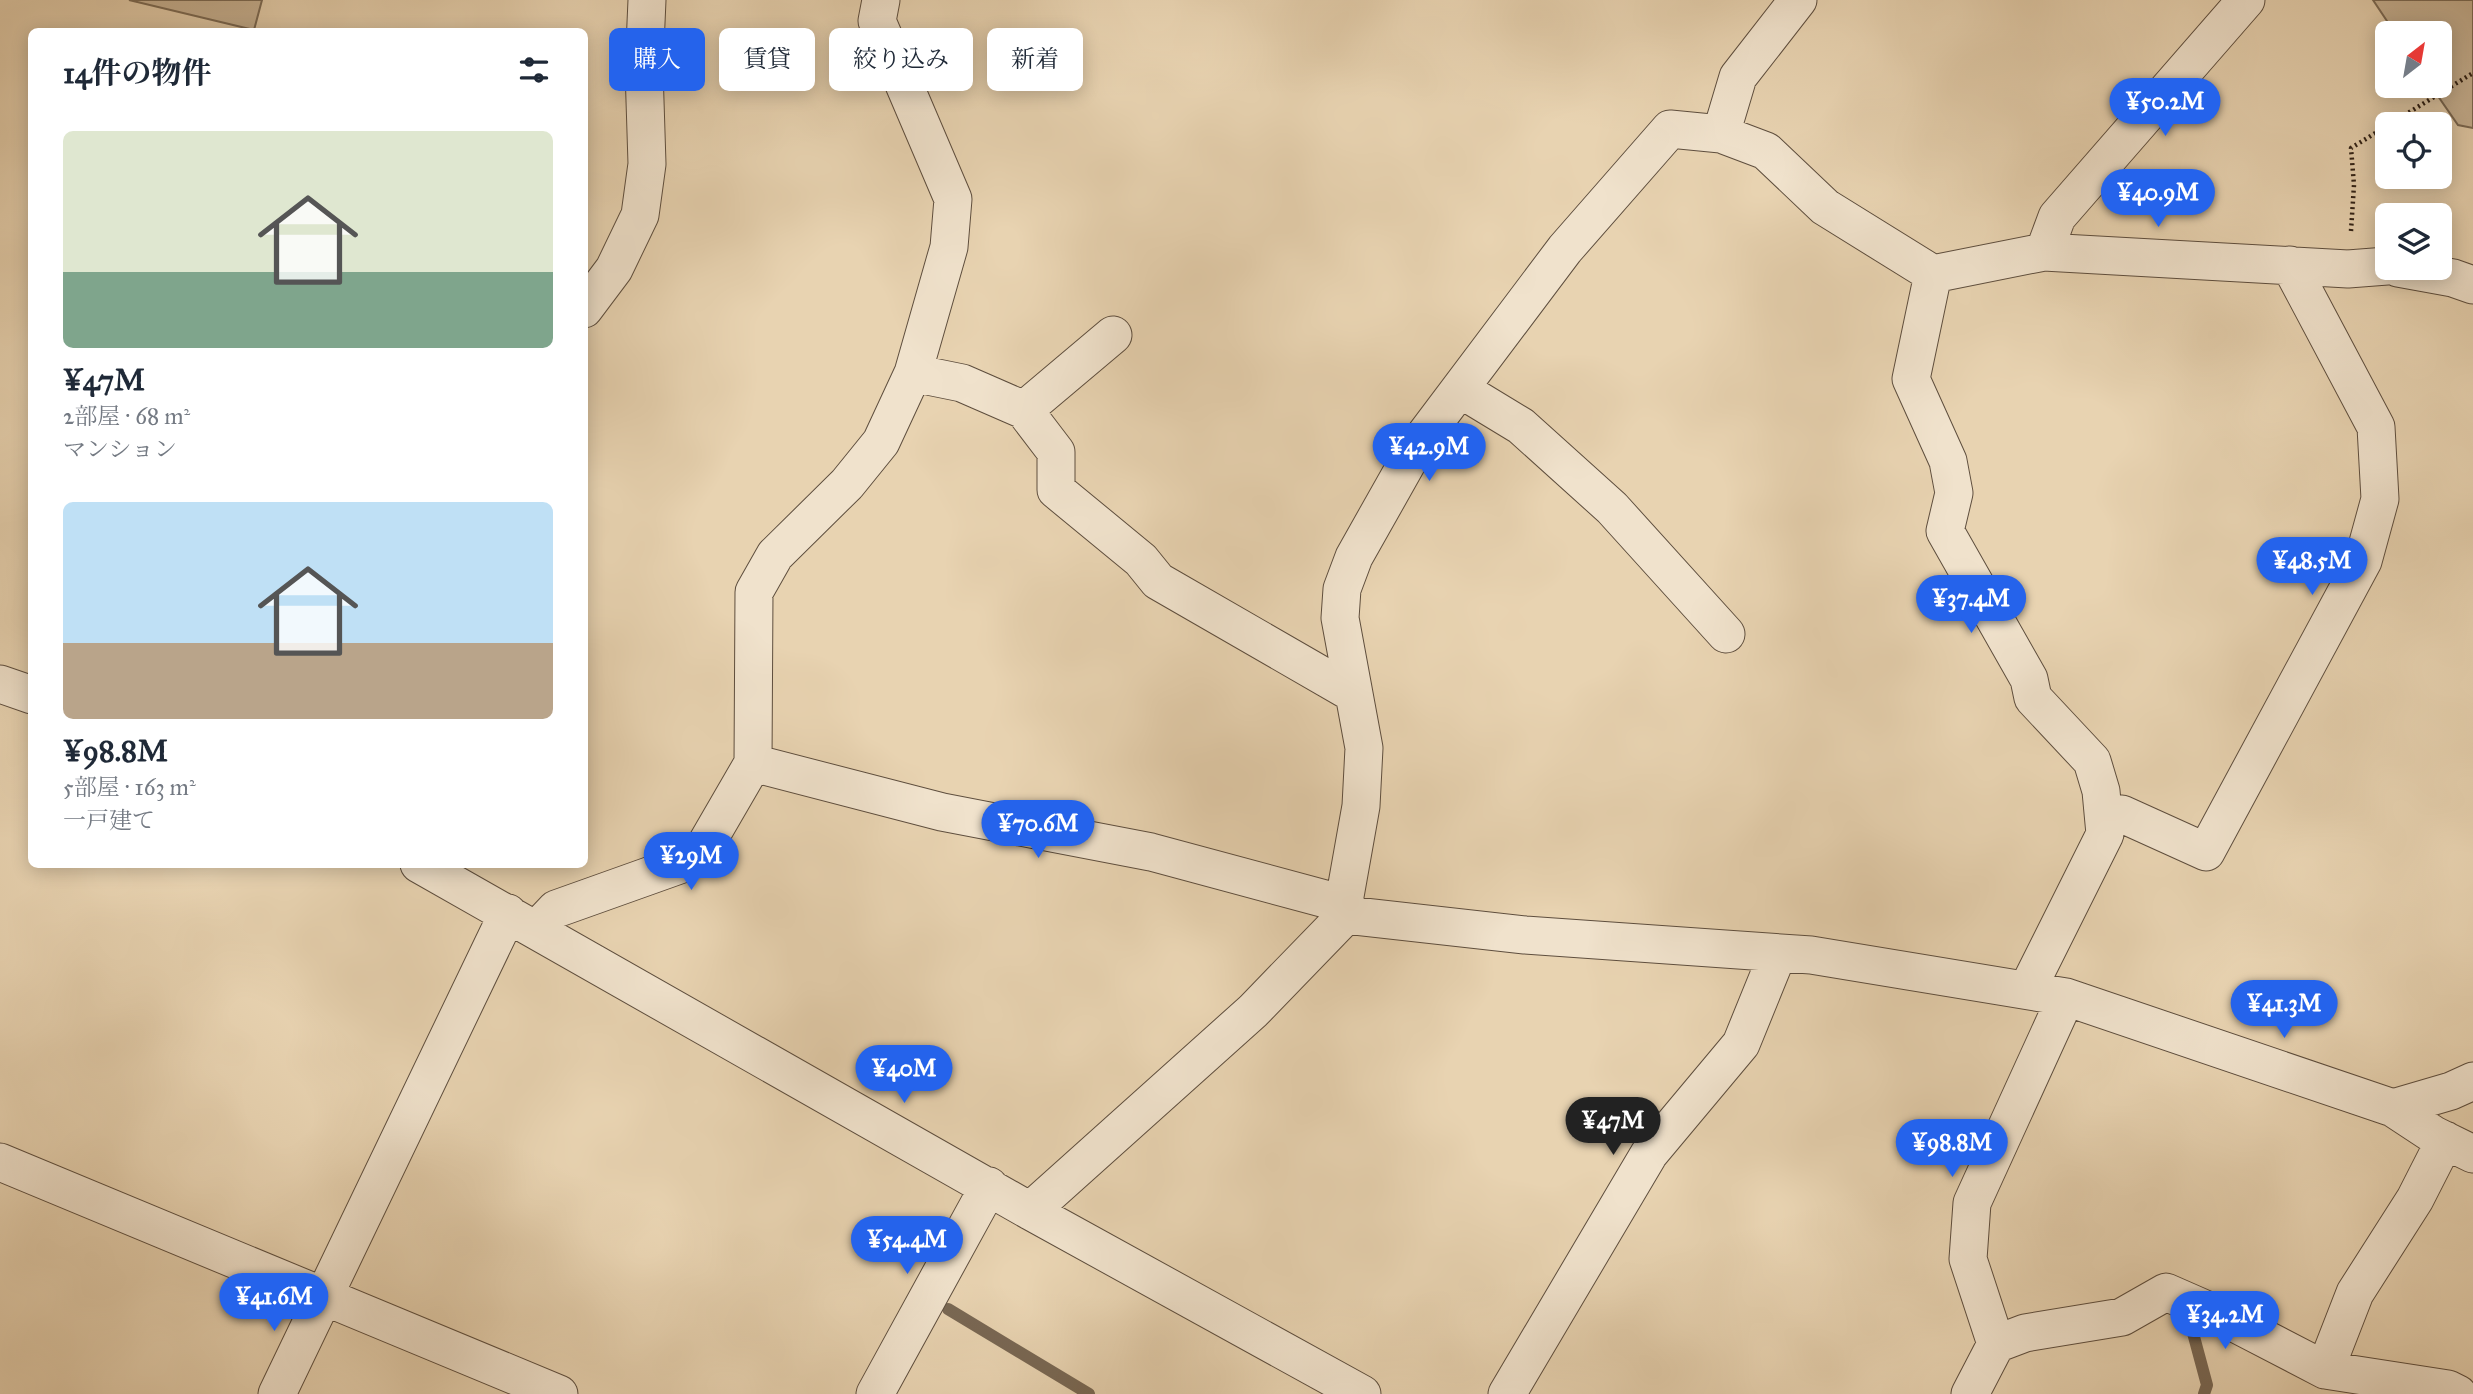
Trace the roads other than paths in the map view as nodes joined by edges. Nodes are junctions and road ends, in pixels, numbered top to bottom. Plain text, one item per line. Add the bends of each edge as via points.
1 (647, 0) edge
2 (881, 0) edge
3 (1798, 0) edge
4 (2246, 0) edge
5 (1721, 134) junction
6 (2044, 252) junction
7 (2290, 265) junction
8 (2375, 268) edge
9 (1933, 274) junction
10 (2452, 278) edge
11 (2473, 285) edge
12 (588, 304) edge
13 (1113, 335) dead end
14 (913, 373) junction
15 (1460, 389) junction
16 (1024, 410) junction
17 (1726, 634) dead end
18 (0, 684) edge
19 (28, 694) edge
20 (1354, 694) junction
21 (752, 763) junction
22 (2104, 815) junction
23 (426, 868) edge
24 (1346, 915) junction
25 (522, 921) junction
26 (1778, 953) junction
27 (2027, 990) junction
28 (2066, 997) junction
29 (2473, 1081) edge
30 (2393, 1108) junction
31 (2459, 1147) edge
32 (0, 1162) edge
33 (989, 1186) junction
34 (1030, 1211) junction
35 (323, 1297) junction
36 (1996, 1344) junction
37 (2325, 1370) junction
38 (278, 1394) edge
39 (559, 1394) edge
40 (875, 1394) edge
41 (1362, 1394) edge
42 (1507, 1394) edge
43 (1970, 1394) edge
44 (2458, 1394) edge

1 - 12 street via 647,164 640,215 614,269
2 - 14 street via 877,21 953,199 949,247
3 - 5 street via 1738,77
4 - 6 street via 2057,217
5 - 9 street via 1766,151 1825,207
5 - 15 street via 1670,129 1565,249
6 - 7 street
6 - 9 street
7 - 8 street
7 - 22 street via 2376,427 2380,499 2363,561 2206,852 2122,814
9 - 22 street via 1911,379 1948,461 1954,493 1945,531 2029,679 2033,698 2092,761
10 - 11 street
13 - 16 street
14 - 16 street via 962,383
14 - 21 street via 881,442 775,555 754,592
15 - 17 street via 1521,426 1612,508
15 - 20 street via 1416,447 1354,557 1342,589 1340,618
16 - 20 street via 1056,452 1056,490 1141,560 1158,581
18 - 19 street
20 - 24 street via 1364,748
21 - 24 street via 942,812 1151,852 1329,900
21 - 25 street via 702,851 685,863
22 - 27 street via 2105,834
23 - 25 street
24 - 26 street via 1525,935
24 - 34 street via 1253,1011
25 - 33 street
25 - 35 street
26 - 27 street
26 - 42 street via 1741,1044 1649,1154
27 - 28 street
28 - 30 street
28 - 36 street via 1972,1203 1968,1259
29 - 30 street
30 - 31 street
31 - 37 street via 2415,1199 2355,1293
32 - 35 street
33 - 34 street
33 - 40 street
34 - 41 street
35 - 38 street
35 - 39 street
36 - 37 street via 2025,1333 2122,1317 2166,1292
36 - 43 street
37 - 44 street

